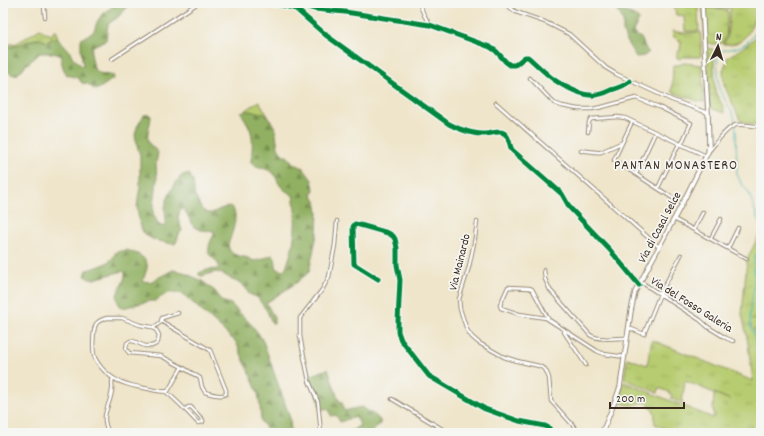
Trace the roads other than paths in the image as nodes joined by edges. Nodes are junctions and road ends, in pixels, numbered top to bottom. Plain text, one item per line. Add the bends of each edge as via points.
1 (34, 3) edge
2 (198, 3) edge
3 (268, 3) edge
4 (419, 3) edge
5 (504, 3) edge
6 (702, 3) edge
7 (295, 4) edge
8 (294, 8) junction
9 (44, 17) dead end
10 (430, 25) junction
11 (112, 59) dead end
12 (530, 78) dead end
13 (630, 81) junction
14 (496, 103) dead end
15 (708, 113) junction
16 (632, 122) junction
17 (761, 127) edge
18 (588, 132) dead end
19 (655, 133) junction
20 (622, 143) junction
21 (680, 145) junction
22 (581, 151) dead end
23 (708, 151) junction
24 (706, 157) junction
25 (636, 174) junction
26 (658, 188) junction
27 (682, 204) junction
28 (703, 212) dead end
29 (674, 219) junction
30 (721, 219) dead end
31 (337, 222) dead end
32 (477, 222) dead end
33 (738, 228) dead end
34 (694, 229) junction
35 (711, 238) junction
36 (660, 247) junction
37 (728, 248) junction
38 (681, 255) dead end
39 (747, 259) dead end
40 (544, 270) dead end
41 (378, 279) dead end
42 (640, 284) junction
43 (660, 294) junction
44 (178, 313) dead end
45 (549, 320) junction
46 (161, 322) junction
47 (153, 328) junction
48 (628, 328) junction
49 (563, 330) junction
50 (627, 338) junction
51 (733, 341) dead end
52 (625, 357) junction
53 (586, 365) dead end
54 (182, 367) junction
55 (113, 378) junction
56 (166, 392) junction
57 (392, 399) dead end
58 (186, 410) junction
59 (109, 433) edge
60 (321, 433) edge
61 (449, 433) edge
62 (552, 433) edge
63 (580, 433) edge
64 (602, 433) edge

1 - 9 street via 44,5
2 - 11 street
3 - 8 street
4 - 10 street
5 - 13 street via 516,12 569,34 606,68
6 - 15 main road, Via di Casal Selce
7 - 8 street
7 - 10 street via 317,10
8 - 42 street, Via del Fosso Galeria via 326,35 448,124 480,134 505,134 512,150 562,194 570,208
10 - 13 street via 490,47 510,65 515,65 528,57 556,82 588,95 601,94
12 - 21 street via 554,103 562,106 590,109 635,98 662,109 692,123
13 - 15 street
14 - 36 street
15 - 23 main road, Via di Casal Selce
16 - 18 street via 619,117 591,119
16 - 19 street
16 - 20 street
17 - 23 street via 735,125
19 - 21 street
19 - 25 street
20 - 22 street via 601,152
20 - 25 street via 614,160
21 - 24 street
21 - 26 street
23 - 24 main road, Via di Casal Selce
24 - 27 main road, Via di Casal Selce
25 - 26 street
26 - 27 street
27 - 29 main road, Via di Casal Selce
28 - 34 street
29 - 34 street
29 - 36 main road, Via di Casal Selce
30 - 35 street
31 - 60 street via 330,277 300,318 302,347 309,381 318,402
32 - 63 street, Via Mainardo via 469,268 460,299 467,330 479,343 504,357 545,369 549,378 550,401
33 - 37 street
34 - 35 street
35 - 37 street
36 - 42 main road, Via di Casal Selce
37 - 39 street
38 - 43 street
40 - 50 street via 550,290 591,336
41 - 62 street via 354,264 355,224 388,233 394,238 400,280 398,332 430,377 484,408 519,421 544,425
42 - 43 street, Via del Fosso Galeria
42 - 48 main road, Via di Casal Selce via 633,300
43 - 48 street via 644,334
43 - 51 street, Via del Fosso Galeria
44 - 46 street via 162,318
45 - 45 street via 501,308 508,287 532,289
45 - 49 street
46 - 47 street
46 - 54 street via 210,351 226,394 221,396 206,392 200,378
47 - 54 street via 159,336 156,344 147,347 131,341 126,345 126,351 161,356
47 - 55 street via 120,318 103,319 97,323 94,338 95,356
48 - 50 main road, Via di Casal Selce
49 - 52 street via 599,353
49 - 53 street
50 - 52 main road, Via di Casal Selce
52 - 64 main road, Via di Casal Selce via 619,391
54 - 56 street
55 - 56 street via 130,385
55 - 59 street via 105,415
56 - 58 street
57 - 61 street
58 - 58 street via 198,423 203,422 191,407

